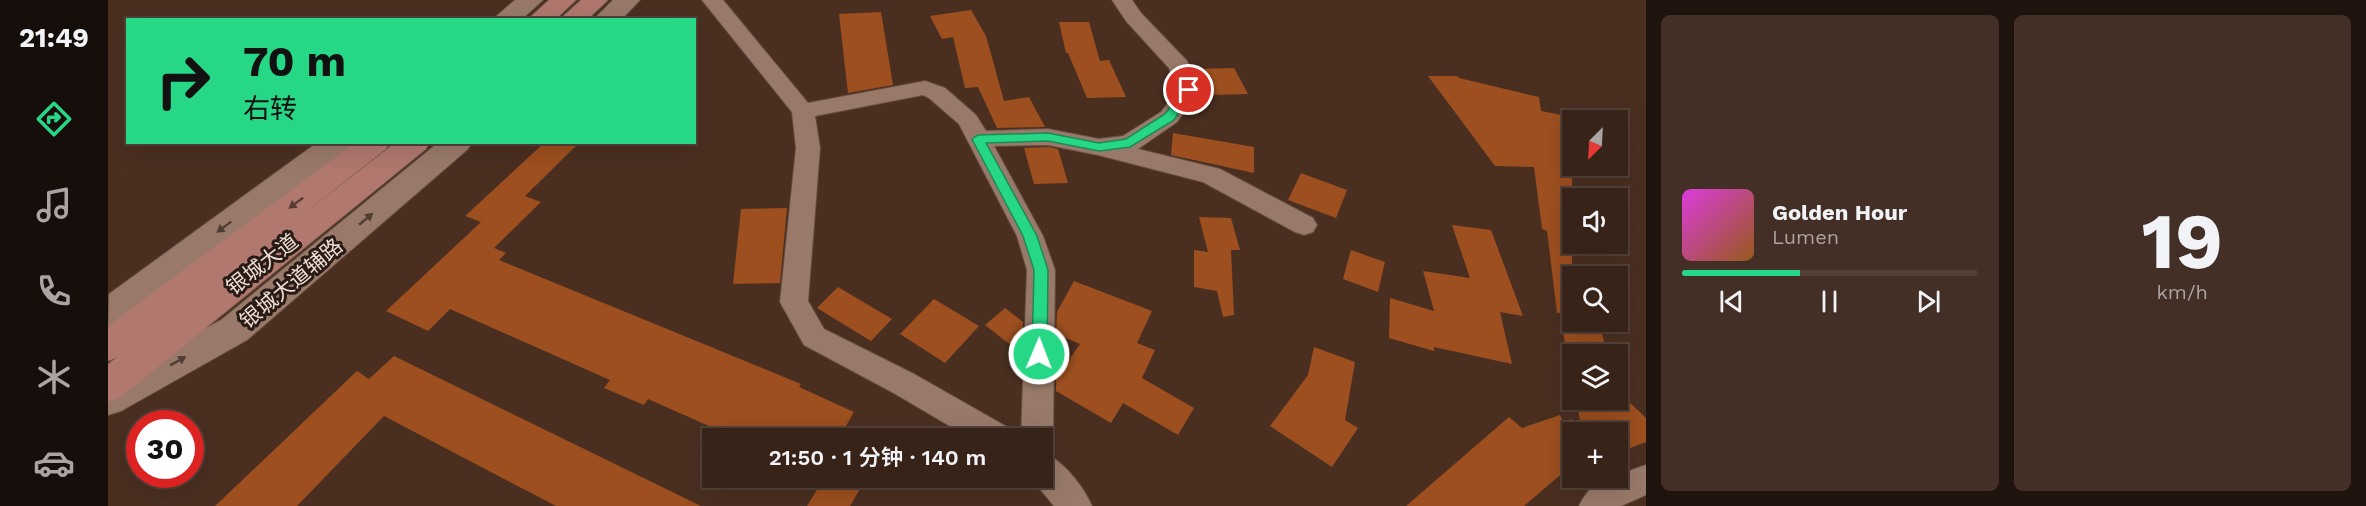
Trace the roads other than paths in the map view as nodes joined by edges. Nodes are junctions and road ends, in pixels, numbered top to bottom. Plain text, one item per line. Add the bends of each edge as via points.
1 (531, 0) edge
2 (564, 0) edge
3 (596, 0) edge
4 (628, 0) edge
5 (712, 0) edge
6 (1122, 0) edge
7 (507, 18) edge
8 (541, 18) edge
9 (574, 18) edge
10 (606, 18) edge
11 (803, 111) junction
12 (978, 139) junction
13 (336, 144) edge
14 (373, 144) edge
15 (413, 144) edge
16 (456, 144) edge
17 (1099, 147) junction
18 (1304, 225) dead end
19 (108, 319) edge
20 (108, 346) edge
21 (108, 386) edge
22 (108, 399) edge
23 (982, 428) edge
24 (1037, 428) edge
25 (1053, 480) edge
26 (1646, 480) edge
27 (1075, 506) edge
28 (1596, 506) edge

1 - 7 street
2 - 8 main road
3 - 9 main road
4 - 10 street
5 - 11 street
6 - 17 street via 1179,66 1189,90 1169,117 1130,142
11 - 12 street via 925,88 937,93 968,120
11 - 23 street via 808,148 795,302 814,337
12 - 17 street via 1048,137
12 - 24 street via 1030,236 1041,270
13 -> 19 street via 122,304
14 -> 20 main road, 银城大道
15 - 21 main road, 银城大道
22 -> 16 street, 银城大道辅路 via 234,330
17 - 18 street via 1211,175
25 - 27 street
26 - 28 street via 1612,492

